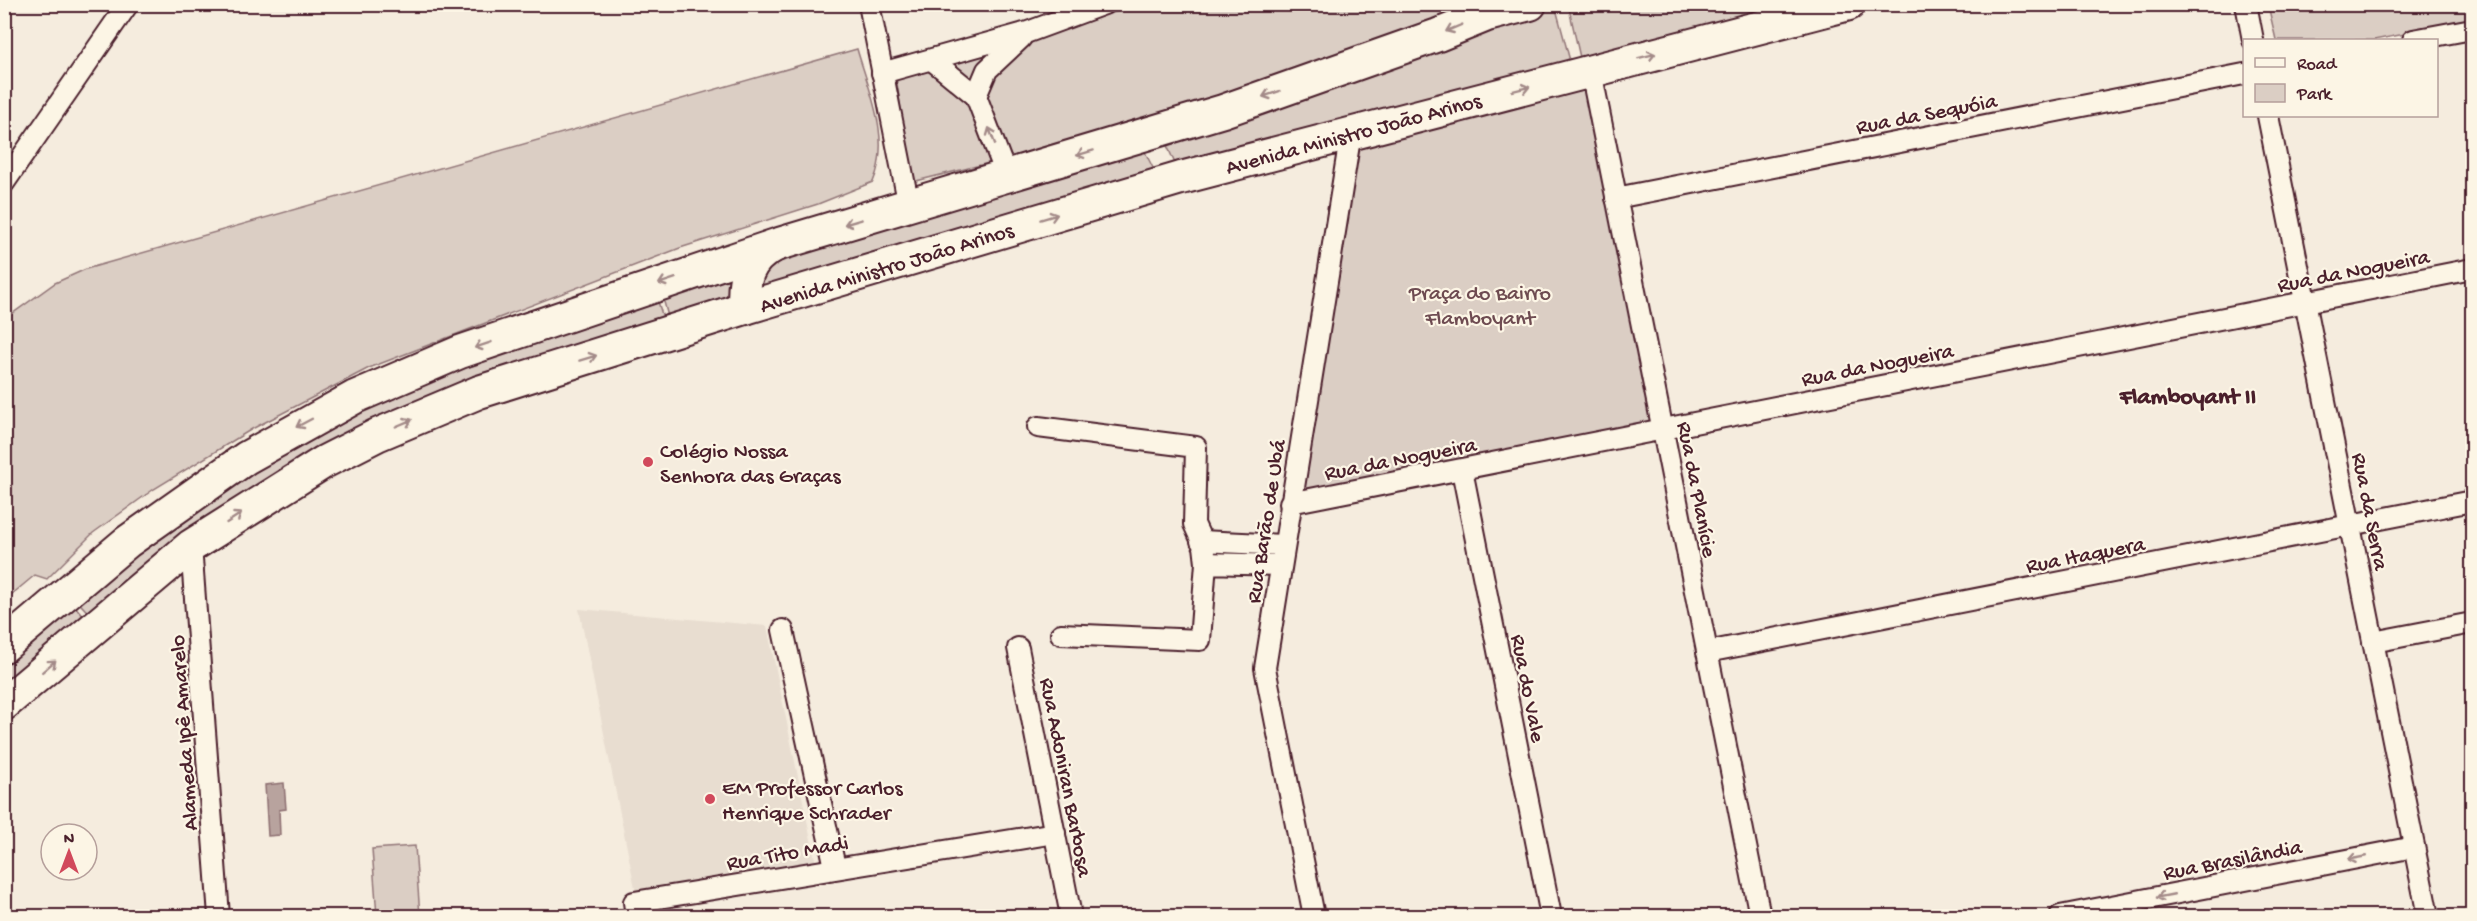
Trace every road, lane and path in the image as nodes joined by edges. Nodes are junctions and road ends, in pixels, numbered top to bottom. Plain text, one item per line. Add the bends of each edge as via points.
1 (128, 4) edge
2 (869, 4) edge
3 (1104, 4) edge
4 (1530, 4) edge
5 (1849, 4) edge
6 (2246, 4) edge
7 (1490, 10) edge
8 (2472, 29) edge
9 (1028, 32) junction
10 (2253, 39) edge
11 (2418, 39) edge
12 (932, 60) junction
13 (1591, 71) junction
14 (882, 73) junction
15 (2243, 74) edge
16 (976, 96) junction
17 (2268, 117) edge
18 (1351, 132) junction
19 (1007, 177) junction
20 (4, 183) edge
21 (1616, 198) junction
22 (909, 206) junction
23 (973, 240) junction
24 (778, 244) junction
25 (2472, 269) edge
26 (2306, 302) junction
27 (745, 308) junction
28 (1038, 427) dead end
29 (1663, 430) junction
30 (1462, 470) junction
31 (2472, 501) edge
32 (1290, 503) junction
33 (2350, 525) junction
34 (1202, 541) junction
35 (191, 546) junction
36 (1282, 555) junction
37 (1206, 563) junction
38 (2472, 623) edge
39 (783, 630) dead end
40 (1061, 634) dead end
41 (2373, 642) junction
42 (4, 645) edge
43 (1018, 648) dead end
44 (1707, 652) junction
45 (4, 704) edge
46 (1055, 833) junction
47 (2414, 847) junction
48 (836, 867) junction
49 (635, 909) edge
50 (219, 916) edge
51 (1071, 916) edge
52 (1314, 916) edge
53 (1551, 916) edge
54 (1760, 916) edge
55 (2060, 916) edge
56 (2428, 916) edge

1 - 20 street
2 - 14 street
3 - 9 street
4 - 7 main road
13 -> 5 main road, Avenida Ministro João Arinos
6 - 10 street
7 -> 19 main road via 1438,35 1287,89
8 - 11 street
9 - 12 street
9 - 16 street via 987,70
12 - 14 street
12 - 16 street
18 -> 13 main road, Avenida Ministro João Arinos
13 - 21 street, Rua da Planície
14 - 22 street
15 - 21 street, Rua da Sequóia
19 -> 16 street
17 - 26 street, Rua da Serra
23 -> 18 main road, Avenida Ministro João Arinos via 1171,180
18 - 32 street, Rua Barão de Ubá
19 - 22 main road
19 - 23 main road via 1009,196 1003,215 991,231
21 - 29 street, Rua da Planície
22 -> 24 main road
23 - 27 main road, Avenida Ministro João Arinos
24 - 27 main road via 761,253 748,269 742,288
24 -> 42 main road via 460,352 355,397 282,436 192,494 127,542
25 - 26 street, Rua da Nogueira
26 - 29 street, Rua da Nogueira
26 - 33 street, Rua da Serra
35 -> 27 main road, Avenida Ministro João Arinos via 280,489 377,435 479,392
28 - 34 street via 1196,447 1194,524
29 - 30 street, Rua da Nogueira
29 - 44 street, Rua da Planície
30 - 32 street, Rua da Nogueira
30 - 53 street, Rua do Vale
31 - 33 street, Rua Itaquera
32 - 36 street, Rua Barão de Ubá
33 - 41 street, Rua da Serra
33 - 44 street, Rua Itaquera
34 - 36 street
34 - 37 street
45 -> 35 main road, Avenida Ministro João Arinos
35 - 50 street, Alameda Ipê Amarelo
36 - 37 street
36 - 52 street, Rua Barão de Ubá via 1265,668
37 - 40 street via 1200,640
38 - 41 street
39 - 48 street
41 - 47 street, Rua da Serra
43 - 46 street, Rua Adoniran Barbosa
44 - 54 street, Rua da Planície
46 - 48 street, Rua Tito Madi
46 - 51 street, Rua Adoniran Barbosa
47 -> 55 street, Rua Brasilândia
47 - 56 street, Rua da Serra
48 - 49 street, Rua Tito Madi

